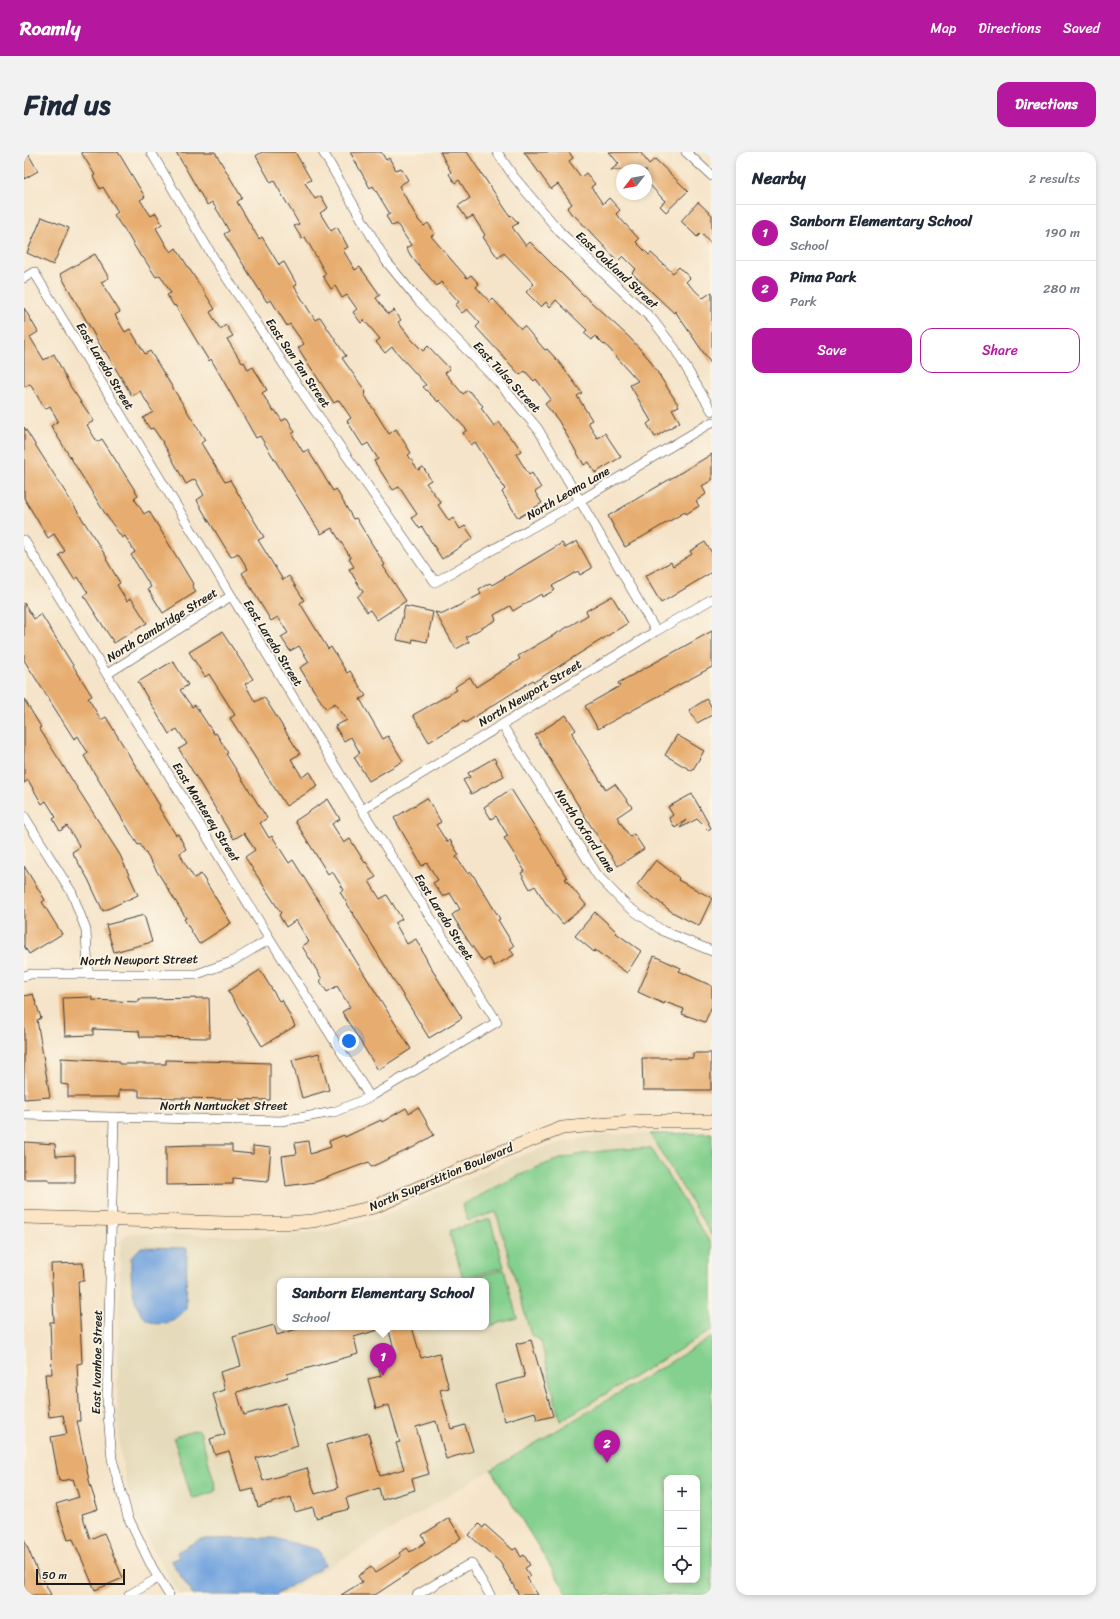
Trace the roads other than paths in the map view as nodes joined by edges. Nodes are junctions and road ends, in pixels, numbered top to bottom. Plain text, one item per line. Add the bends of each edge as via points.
1 (151, 152) edge
2 (323, 152) edge
3 (497, 152) edge
4 (686, 152) edge
5 (712, 176) edge
6 (24, 278) edge
7 (712, 411) edge
8 (712, 422) edge
9 (581, 500) junction
10 (24, 540) edge
11 (435, 582) joint
12 (231, 596) junction
13 (712, 599) edge
14 (656, 631) junction
15 (107, 674) junction
16 (502, 725) junction
17 (362, 810) junction
18 (24, 816) edge
19 (270, 939) junction
20 (712, 952) edge
21 (88, 973) junction
22 (24, 976) edge
23 (497, 1022) joint
24 (370, 1097) junction
25 (24, 1115) edge
26 (114, 1117) junction
27 (712, 1122) edge
28 (24, 1217) edge
29 (112, 1221) junction
30 (158, 1578) junction
31 (130, 1595) edge
32 (169, 1595) edge
33 (417, 1595) edge
34 (490, 1595) edge

1 - 11 street, East San Tan Street via 213,257 302,392
2 - 9 street, East Tulsa Street via 386,261 418,300 501,385 538,429
3 - 7 street, East Oakland Street via 514,178 560,232 652,319 674,349
4 - 5 street
6 - 12 street, East Laredo Street via 34,272
8 - 9 street, North Leoma Lane
9 - 11 street, North Leoma Lane
9 - 14 street, East Tulsa Street
10 - 15 street, East Monterey Street
12 - 15 street, North Cambridge Street
12 - 17 street, East Laredo Street
13 - 14 street, North Newport Street
14 - 16 street, North Newport Street
15 - 19 street, East Monterey Street
16 - 17 street, North Newport Street
16 - 20 street, North Oxford Lane via 598,876 627,906 662,931
17 - 23 street, East Laredo Street
18 - 21 street via 72,893 86,930
19 - 21 street, North Newport Street via 231,962 197,974
19 - 24 street, East Monterey Street
21 - 22 street, North Newport Street
23 - 24 street, North Nantucket Street
24 - 26 street, North Nantucket Street via 334,1112 281,1121
25 - 26 street, North Nantucket Street
26 - 29 street, East Ivanhoe Street
27 - 29 street, North Superstition Boulevard via 644,1121 562,1128 374,1207 326,1219 260,1224
28 - 29 street, North Superstition Boulevard
29 - 30 street, East Ivanhoe Street via 107,1403 112,1459 128,1517
30 - 31 street
30 - 32 street, East Ivanhoe Street
33 - 34 street via 471,1563

